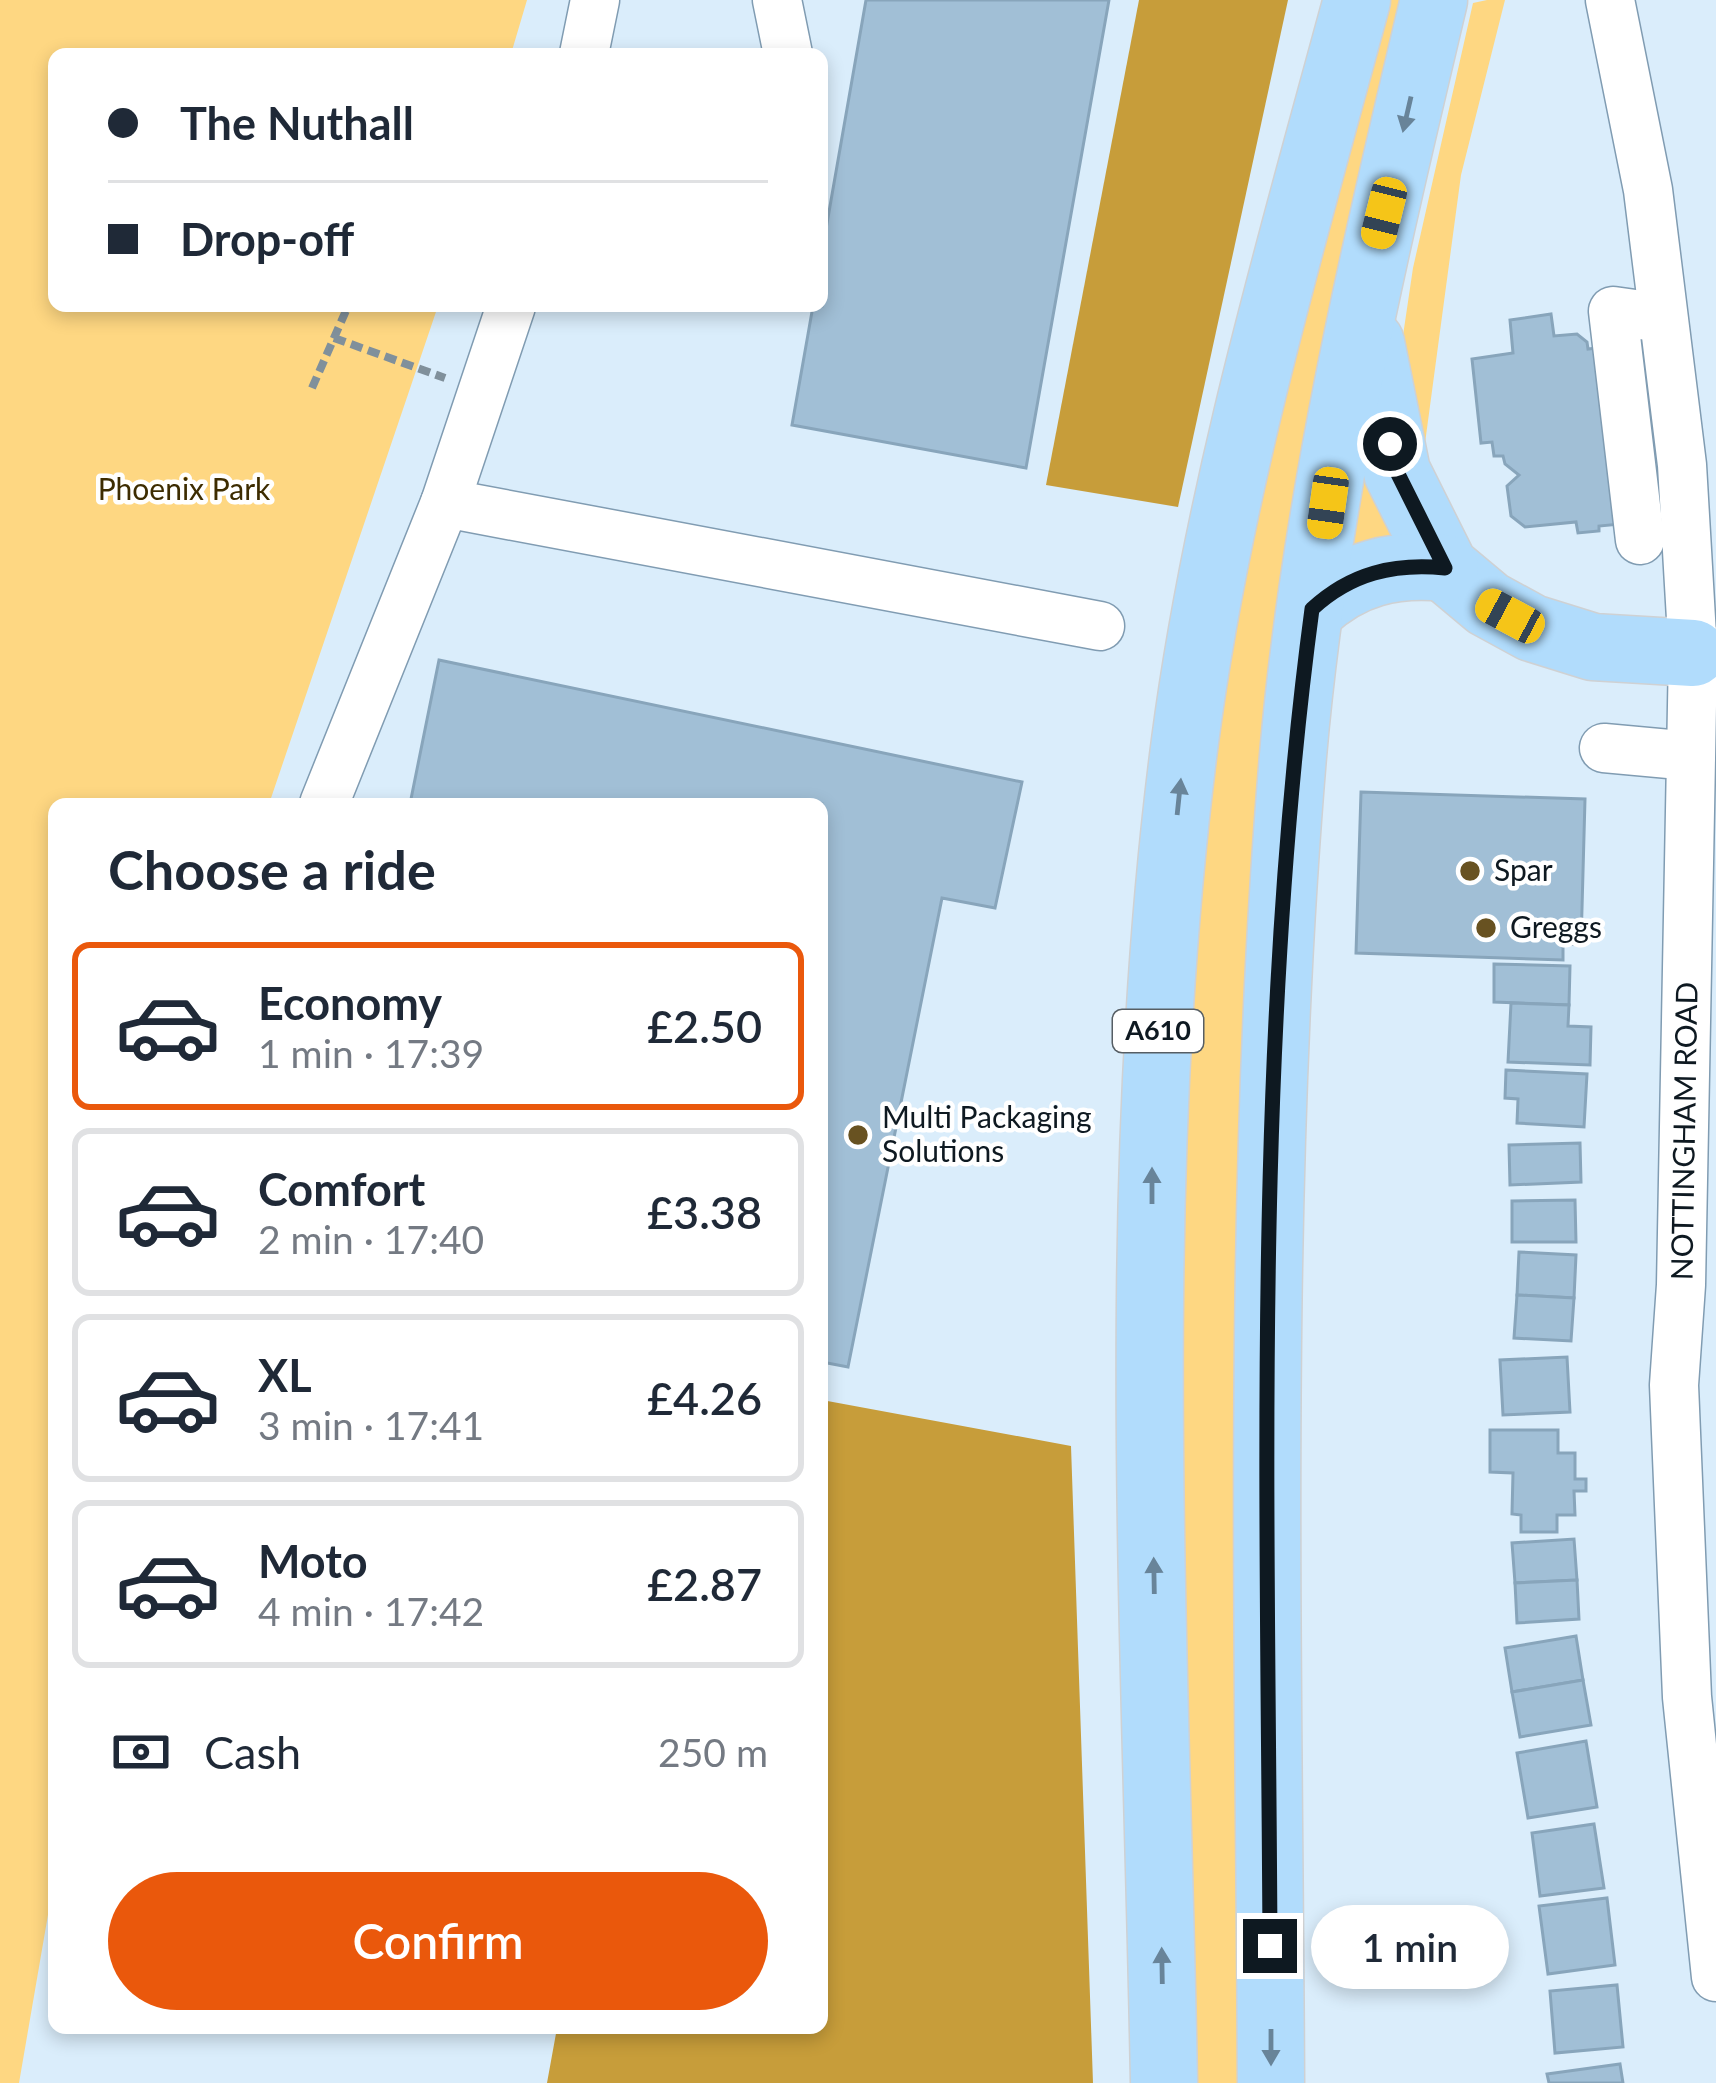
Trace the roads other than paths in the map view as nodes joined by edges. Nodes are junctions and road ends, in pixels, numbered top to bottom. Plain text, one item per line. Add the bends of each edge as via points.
1 (595, 0) edge
2 (777, 0) edge
3 (1357, 0) edge
4 (1434, 0) edge
5 (1610, 0) edge
6 (585, 48) edge
7 (787, 48) edge
8 (1363, 298) junction
9 (509, 312) edge
10 (1663, 318) junction
11 (445, 503) junction
12 (1640, 539) dead end
13 (1445, 568) junction
14 (1312, 609) junction
15 (1100, 626) dead end
16 (1693, 653) junction
17 (1604, 748) dead end
18 (1691, 756) junction
19 (326, 798) edge
20 (1695, 1386) edge
21 (1716, 1977) edge
22 (1164, 2083) edge
23 (1271, 2083) edge

1 - 6 street
2 - 7 street
22 -> 3 highway, A610 via 1152,1448 1152,1147 1163,940 1222,527
4 -> 8 highway
5 - 10 street, NOTTINGHAM ROAD via 1648,190
8 - 13 highway via 1397,472
8 - 14 highway
9 - 11 street
10 - 12 street via 1613,310
10 - 16 street, NOTTINGHAM ROAD
11 - 15 street
11 - 19 street
13 - 14 highway via 1386,568 1330,592
13 - 16 highway via 1532,628 1593,647
14 -> 23 highway via 1274,1058
16 - 18 street, NOTTINGHAM ROAD
17 - 18 street
18 - 20 street, NOTTINGHAM ROAD via 1682,1285
20 - 21 street, NOTTINGHAM ROAD via 1688,1697

